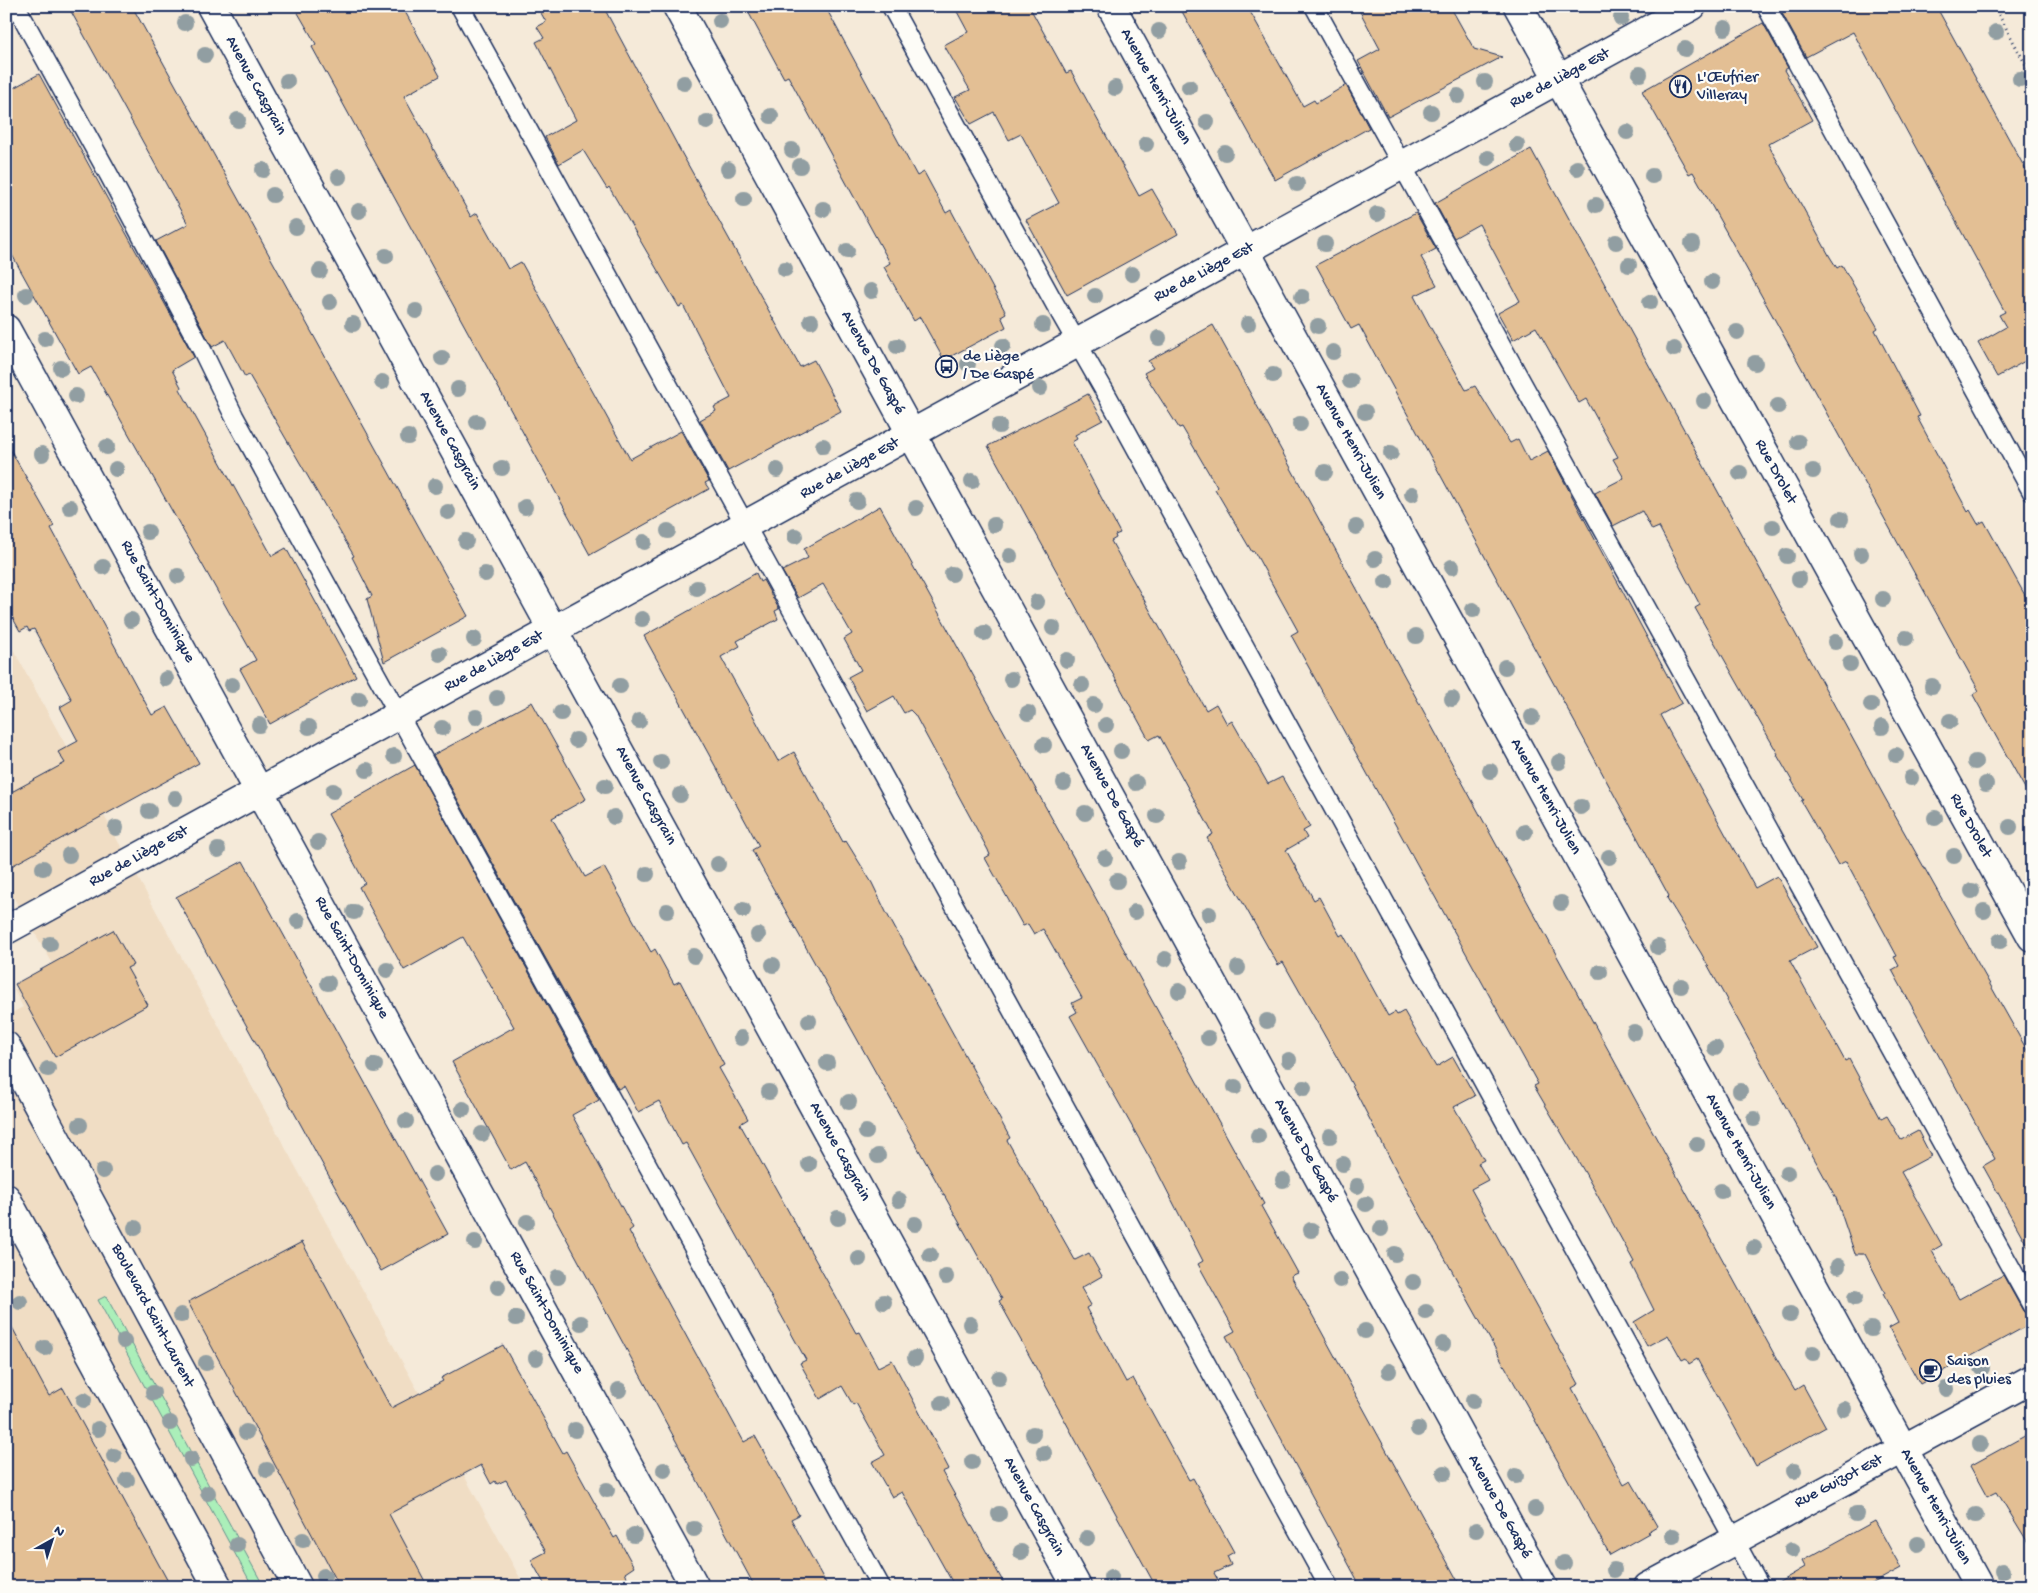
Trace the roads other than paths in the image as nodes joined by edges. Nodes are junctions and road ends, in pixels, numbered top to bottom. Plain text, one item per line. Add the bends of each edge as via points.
1 (16, 6) edge
2 (212, 6) edge
3 (460, 6) edge
4 (677, 6) edge
5 (891, 6) edge
6 (1111, 6) edge
7 (1314, 6) edge
8 (1518, 6) edge
9 (1692, 6) edge
10 (1766, 6) edge
11 (1558, 79) junction
12 (1402, 164) junction
13 (1244, 251) junction
14 (6, 329) edge
15 (1077, 342) junction
16 (912, 434) junction
17 (2032, 492) edge
18 (746, 525) junction
19 (553, 630) junction
20 (398, 715) junction
21 (259, 791) junction
22 (6, 930) edge
23 (2032, 937) edge
24 (6, 1046) edge
25 (6, 1198) edge
26 (2032, 1306) edge
27 (2032, 1379) edge
28 (1903, 1448) junction
29 (1734, 1539) junction
30 (218, 1587) edge
31 (298, 1587) edge
32 (696, 1587) edge
33 (881, 1587) edge
34 (1077, 1587) edge
35 (1330, 1587) edge
36 (1543, 1587) edge
37 (1648, 1587) edge
38 (1760, 1587) edge
39 (1979, 1587) edge

1 - 20 lane via 202,350 234,416
2 - 19 street, Avenue Casgrain
3 - 18 lane
4 - 16 street, Avenue De Gaspé
5 - 15 lane
6 - 13 street, Avenue Henri-Julien
7 - 12 lane
8 - 11 street, Rue Drolet
9 - 11 street, Rue de Liège Est
10 - 17 lane
11 - 12 street, Rue de Liège Est
11 - 23 street, Rue Drolet
12 - 13 street, Rue de Liège Est
12 - 26 lane
13 - 15 street, Rue de Liège Est
13 - 28 street, Avenue Henri-Julien
14 - 21 street, Rue Saint-Dominique
15 - 16 street, Rue de Liège Est
15 - 29 lane
16 - 18 street, Rue de Liège Est
16 - 36 street, Avenue De Gaspé
18 - 19 street, Rue de Liège Est
18 - 35 lane
19 - 20 street, Rue de Liège Est
19 - 34 street, Avenue Casgrain
20 - 21 street, Rue de Liège Est
20 - 33 lane
21 - 22 street, Rue de Liège Est
21 - 32 street, Rue Saint-Dominique
24 - 31 street, Boulevard Saint-Laurent
25 - 30 street
27 - 28 street, Rue Guizot Est
28 - 29 street, Rue Guizot Est
28 - 39 street, Avenue Henri-Julien
29 - 37 street, Rue Guizot Est
29 - 38 lane

